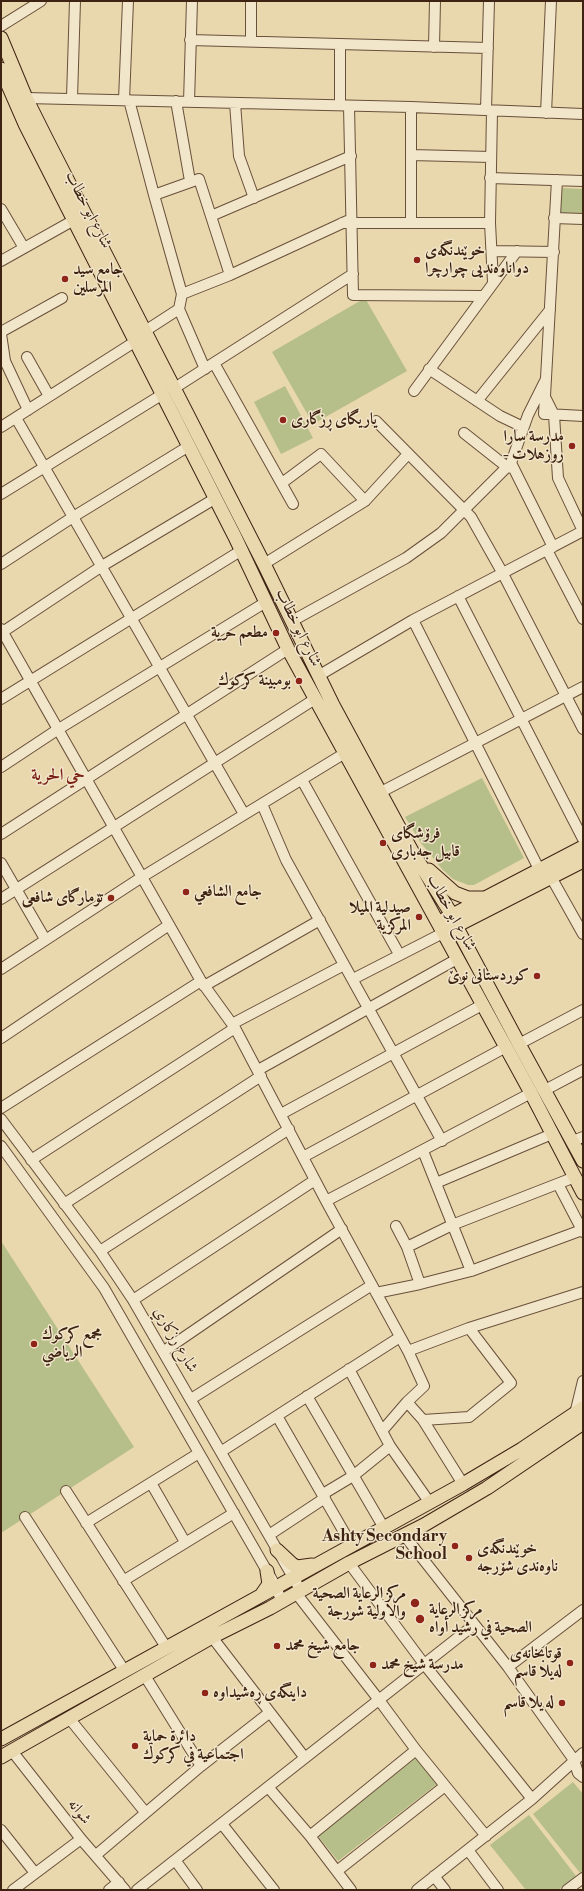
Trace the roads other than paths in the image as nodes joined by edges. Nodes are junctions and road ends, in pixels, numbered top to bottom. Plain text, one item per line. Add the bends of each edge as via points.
1 (41, 1) edge
2 (76, 1) edge
3 (128, 1) edge
4 (192, 1) edge
5 (251, 1) edge
6 (435, 1) edge
7 (489, 1) edge
8 (551, 1) edge
9 (1, 26) edge
10 (1, 38) edge
11 (190, 40) junction
12 (251, 41) junction
13 (340, 44) junction
14 (434, 48) junction
15 (488, 48) junction
16 (1, 69) edge
17 (26, 98) junction
18 (72, 98) junction
19 (127, 100) junction
20 (176, 101) junction
21 (189, 102) junction
22 (235, 103) junction
23 (345, 106) junction
24 (411, 107) junction
25 (489, 110) junction
26 (546, 113) junction
27 (583, 114) edge
28 (351, 156) junction
29 (411, 156) junction
30 (491, 158) junction
31 (490, 178) junction
32 (557, 180) junction
33 (583, 180) edge
34 (190, 182) junction
35 (154, 195) junction
36 (254, 198) junction
37 (1, 209) edge
38 (211, 216) junction
39 (554, 218) junction
40 (583, 219) edge
41 (74, 220) junction
42 (349, 221) junction
43 (412, 223) junction
44 (490, 223) junction
45 (24, 248) junction
46 (492, 251) junction
47 (518, 251) junction
48 (554, 252) junction
49 (1, 261) edge
50 (353, 274) junction
51 (230, 275) junction
52 (493, 282) junction
53 (182, 294) junction
54 (483, 296) junction
55 (62, 298) dead end
56 (179, 309) junction
57 (550, 310) junction
58 (531, 332) junction
59 (1, 333) edge
60 (140, 336) junction
61 (548, 341) junction
62 (27, 357) dead end
63 (214, 363) junction
64 (205, 369) junction
65 (429, 369) junction
66 (546, 379) junction
67 (414, 391) dead end
68 (168, 392) junction
69 (49, 396) junction
70 (477, 401) junction
71 (28, 410) junction
72 (179, 414) junction
73 (549, 414) junction
74 (528, 415) junction
75 (583, 416) edge
76 (16, 418) junction
77 (376, 421) dead end
78 (1, 427) edge
79 (523, 427) junction
80 (464, 433) dead end
81 (189, 446) junction
82 (408, 454) junction
83 (44, 466) junction
84 (510, 466) junction
85 (282, 483) junction
86 (1, 494) edge
87 (216, 498) junction
88 (366, 501) junction
89 (293, 504) dead end
90 (464, 510) junction
91 (73, 517) junction
92 (550, 548) junction
93 (242, 550) junction
94 (1, 564) edge
95 (264, 564) junction
96 (102, 566) junction
97 (502, 572) junction
98 (458, 596) junction
99 (266, 602) junction
100 (131, 617) junction
101 (583, 619) edge
102 (413, 620) junction
103 (292, 621) junction
104 (2, 632) edge
105 (288, 649) junction
106 (160, 668) junction
107 (318, 676) junction
108 (30, 680) junction
109 (583, 687) edge
110 (566, 696) junction
111 (1, 699) edge
112 (315, 699) junction
113 (333, 705) junction
114 (321, 711) junction
115 (187, 714) junction
116 (522, 719) junction
117 (583, 729) edge
118 (57, 730) junction
119 (476, 743) junction
120 (345, 753) junction
121 (215, 763) junction
122 (1, 768) edge
123 (86, 779) junction
124 (302, 780) junction
125 (382, 792) junction
126 (262, 804) junction
127 (244, 814) junction
128 (113, 827) junction
129 (1, 834) edge
130 (583, 839) edge
131 (583, 847) edge
132 (413, 853) junction
133 (583, 861) edge
134 (1, 863) edge
135 (539, 869) junction
136 (142, 877) junction
137 (551, 877) junction
138 (16, 889) junction
139 (483, 898) junction
140 (1, 899) edge
141 (320, 920) junction
142 (454, 921) junction
143 (169, 925) junction
144 (440, 928) junction
145 (582, 929) edge
146 (45, 939) junction
147 (399, 954) junction
148 (457, 959) junction
149 (344, 965) junction
150 (1, 969) edge
151 (353, 979) junction
152 (203, 984) junction
153 (482, 1005) junction
154 (368, 1007) junction
155 (583, 1010) edge
156 (233, 1026) junction
157 (1, 1038) edge
158 (519, 1044) junction
159 (506, 1047) junction
160 (393, 1053) junction
161 (583, 1070) edge
162 (260, 1073) junction
163 (545, 1090) junction
164 (531, 1094) junction
165 (417, 1096) junction
166 (1, 1108) edge
167 (281, 1114) junction
168 (1, 1119) edge
169 (289, 1129) junction
170 (552, 1134) junction
171 (578, 1139) edge
172 (442, 1141) junction
173 (1, 1146) edge
174 (423, 1152) junction
175 (303, 1157) junction
176 (31, 1160) junction
177 (583, 1161) edge
178 (575, 1177) junction
179 (315, 1180) junction
180 (436, 1183) junction
181 (558, 1184) junction
182 (583, 1193) edge
183 (326, 1201) junction
184 (64, 1204) junction
185 (452, 1225) junction
186 (396, 1226) dead end
187 (342, 1229) junction
188 (583, 1231) edge
189 (407, 1247) junction
190 (100, 1251) junction
191 (471, 1271) junction
192 (119, 1278) junction
193 (420, 1284) junction
194 (104, 1288) junction
195 (374, 1289) junction
196 (583, 1292) edge
197 (133, 1300) junction
198 (469, 1328) junction
199 (400, 1337) junction
200 (408, 1350) junction
201 (164, 1351) junction
202 (349, 1369) junction
203 (583, 1381) edge
204 (307, 1396) junction
205 (191, 1400) junction
206 (407, 1402) junction
207 (580, 1415) edge
208 (278, 1416) junction
209 (423, 1420) junction
210 (382, 1431) junction
211 (390, 1446) junction
212 (222, 1451) junction
213 (199, 1453) junction
214 (353, 1476) junction
215 (151, 1483) junction
216 (463, 1484) junction
217 (66, 1491) dead end
218 (324, 1496) junction
219 (430, 1503) junction
220 (234, 1513) junction
221 (25, 1517) dead end
222 (86, 1522) junction
223 (384, 1528) junction
224 (269, 1535) junction
225 (404, 1535) junction
226 (185, 1542) junction
227 (352, 1546) junction
228 (277, 1550) junction
229 (349, 1563) junction
230 (316, 1565) junction
231 (267, 1572) junction
232 (293, 1577) junction
233 (123, 1581) junction
234 (319, 1581) junction
235 (275, 1587) junction
236 (299, 1592) junction
237 (260, 1595) junction
238 (282, 1601) junction
239 (268, 1609) junction
240 (583, 1610) edge
241 (474, 1625) junction
242 (212, 1637) junction
243 (166, 1647) junction
244 (424, 1664) junction
245 (508, 1667) junction
246 (124, 1670) junction
247 (145, 1676) junction
248 (379, 1700) junction
249 (269, 1713) junction
250 (69, 1718) junction
251 (1, 1739) edge
252 (416, 1750) junction
253 (583, 1753) edge
254 (7, 1754) edge
255 (305, 1758) junction
256 (574, 1760) junction
257 (201, 1766) junction
258 (583, 1778) edge
259 (445, 1786) junction
260 (268, 1787) junction
261 (532, 1799) junction
262 (145, 1812) junction
263 (222, 1824) junction
264 (1, 1830) edge
265 (310, 1836) junction
266 (486, 1836) junction
267 (81, 1839) junction
268 (468, 1850) junction
269 (96, 1855) junction
270 (175, 1860) junction
271 (337, 1871) junction
272 (35, 1873) junction
273 (434, 1876) junction
274 (583, 1878) edge
275 (122, 1886) edge
276 (13, 1890) edge
277 (109, 1890) edge
278 (137, 1890) edge
279 (198, 1890) edge
280 (274, 1890) edge
281 (351, 1890) edge
282 (417, 1890) edge
283 (445, 1890) edge
284 (498, 1890) edge
285 (567, 1890) edge

1 - 9 street
2 - 18 street
3 - 19 street
4 - 11 street
5 - 12 street
6 - 14 street
7 - 15 street
8 - 26 street
10 - 17 main road, شارع ابو خطاب
11 - 12 street
11 - 21 street
12 - 13 street
13 - 14 street
13 - 23 street
14 - 15 street
15 - 25 street
16 - 41 main road, شارع ابو خطاب via 19,111
17 - 18 street
17 - 60 main road, شارع ابو خطاب
18 - 19 street
19 - 20 street
19 - 35 street
20 - 21 street
20 - 34 street
21 - 22 street
22 - 23 street
22 - 36 street via 239,156
23 - 24 street
23 - 28 street
24 - 25 street
24 - 29 street
25 - 26 street
25 - 30 street
26 - 27 street
28 - 36 street
28 - 42 street
29 - 30 street
29 - 43 street
30 - 31 street
31 - 32 street
31 - 44 street
32 - 33 street
32 - 39 street
34 - 35 street
34 - 38 street via 199,179
35 - 53 street
36 - 38 street
37 - 45 street
38 - 51 street
39 - 40 street
39 - 48 street
41 - 45 street
41 - 60 main road, شارع ابو خطاب
42 - 43 street
42 - 50 street
42 - 51 street
43 - 44 street
44 - 46 street
45 - 49 street
46 - 47 street
46 - 52 street
47 - 48 street
47 - 52 street
48 - 57 street
50 - 54 street via 353,295
50 - 63 street
51 - 53 street
52 - 54 street
53 - 56 street
54 - 65 street
55 - 59 street
56 - 60 street
56 - 64 street
57 - 58 street
57 - 61 street
58 - 61 street
58 - 70 street
59 - 71 street via 5,361
60 - 68 main road, شارع ابو خطاب
60 - 69 street
61 - 66 street
62 - 69 street
63 - 64 street
63 - 85 street
64 - 68 street
65 - 67 street
65 - 70 street
66 - 73 street via 545,397
66 - 74 street
68 - 72 main road, شارع ابو خطاب
68 - 83 street
69 - 71 street
70 - 79 street
71 - 76 street
72 - 81 main road, شارع ابو خطاب
72 - 95 main road, شارع ابو خطاب
73 - 74 street
73 - 75 street
73 - 92 street via 558,478 583,531
74 - 79 street
76 - 78 street
76 - 83 street
77 - 82 street
79 - 84 street
80 - 84 street
81 - 87 main road, شارع ابو خطاب
81 - 91 street
82 - 88 street
82 - 90 street
83 - 86 street
83 - 91 street
84 - 90 street
84 - 92 street
85 - 88 street via 321,454
85 - 89 street
87 - 93 main road, شارع ابو خطاب
87 - 96 street
88 - 95 street
90 - 97 street via 471,517
90 - 103 street via 441,533 406,558
91 - 94 street
91 - 96 street
92 - 97 street
92 - 101 street
93 - 99 main road, شارع ابو خطاب
93 - 100 street
95 - 103 main road, شارع ابو خطاب
96 - 100 street
96 - 104 street
97 - 98 street
97 - 110 street
98 - 102 street
98 - 116 street
99 - 105 main road, شارع ابو خطاب
99 - 106 street
100 - 106 street
100 - 108 street
102 - 107 street
102 - 119 street
103 - 107 main road, شارع ابو خطاب
104 - 108 street
105 - 112 main road, شارع ابو خطاب
105 - 115 street
106 - 115 street
106 - 118 street
107 - 113 main road, شارع ابو خطاب
108 - 111 street
108 - 118 street
109 - 110 street
110 - 116 street
110 - 117 street
112 - 114 main road, شارع ابو خطاب
112 - 121 street
113 - 114 main road
113 - 125 main road, شارع ابو خطاب
114 - 120 main road, شارع ابو خطاب
115 - 121 street
115 - 123 street
116 - 119 street
116 - 130 street
118 - 122 street
118 - 123 street
119 - 125 street
119 - 135 street
120 - 124 street
120 - 144 main road, شارع ابو خطاب
121 - 127 street
121 - 128 street
123 - 128 street
123 - 129 street
124 - 126 street
124 - 147 street
125 - 132 main road, شارع ابو خطاب
126 - 127 street
126 - 141 street via 286,860
127 - 136 street
128 - 136 street
128 - 138 street
131 - 135 main road
132 - 139 main road via 455,893 468,898
132 - 142 main road, شارع ابو خطاب
133 - 137 main road
134 - 138 street
135 - 139 main road
136 - 143 street
136 - 146 street
137 - 142 main road
137 - 145 street
138 - 140 street
138 - 146 street
139 - 142 main road
141 - 149 street
141 - 152 street
142 - 144 main road
142 - 158 main road, شارع ابو خطاب
143 - 152 street
143 - 157 street
144 - 147 street
144 - 148 main road, شارع ابو خطاب
146 - 150 street
147 - 151 street
148 - 153 main road, شارع ابو خطاب
148 - 154 street
149 - 151 street
149 - 156 street
151 - 154 street
152 - 156 street
152 - 166 street
153 - 159 main road, شارع ابو خطاب
153 - 160 street
154 - 160 street
154 - 162 street
155 - 158 street
156 - 162 street
156 - 176 street
158 - 163 main road, شارع ابو خطاب
159 - 164 main road, شارع ابو خطاب
159 - 165 street
160 - 165 street
160 - 167 street
161 - 163 street
162 - 167 street
162 - 184 street
163 - 171 main road, شارع ابو خطاب
164 - 170 main road, شارع ابو خطاب
164 - 172 street
165 - 172 street
165 - 175 street
167 - 169 street
168 - 176 street, شارع رزكاري
169 - 175 street
169 - 190 street
170 - 178 main road, شارع ابو خطاب
170 - 180 street
171 - 177 main road, شارع ابو خطاب
172 - 174 street
173 - 194 street
174 - 180 street
174 - 183 street
175 - 179 street
176 - 184 street, شارع رزكاري
178 - 181 street
178 - 182 main road, شارع ابو خطاب
179 - 183 street
179 - 197 street
180 - 185 street
181 - 185 street
181 - 188 street
183 - 187 street
184 - 190 street, شارع رزكاري
185 - 189 street
185 - 191 street
186 - 189 street
187 - 195 street
187 - 201 street
188 - 191 street
189 - 193 street
190 - 192 street, شارع رزكاري
191 - 193 street
192 - 194 street
192 - 197 street, شارع رزكاري
193 - 195 street
194 - 213 street
195 - 199 street
195 - 205 street
196 - 198 street
197 - 201 street, شارع رزكاري
198 - 200 street
198 - 209 street via 511,1383 469,1417
199 - 200 street
199 - 202 street
200 - 206 street via 424,1386
201 - 205 street, شارع رزكاري
202 - 204 street
202 - 210 street
203 - 207 street
204 - 208 street
204 - 214 street
205 - 212 street, شارع رزكاري
206 - 209 street
206 - 210 street
207 - 216 main road
207 - 225 main road via 487,1488
208 - 212 street
208 - 218 street
209 - 216 street
210 - 211 street
211 - 214 street
211 - 219 street
212 - 224 street, شارع رزكاري
213 - 215 street
213 - 220 street
214 - 218 street
214 - 223 street
215 - 222 street
215 - 226 street
216 - 219 main road
217 - 222 street
218 - 224 street
218 - 227 street
219 - 223 main road
220 - 226 street
220 - 231 street
221 - 246 street
222 - 233 street
223 - 227 main road
224 - 228 street, شارع رزكاري
225 - 229 main road
225 - 241 street
226 - 233 street
227 - 230 main road
228 - 230 main road via 297,1567
228 - 232 street, شارع رزكاري
229 - 234 main road
229 - 244 street
230 - 232 main road
230 - 234 main road via 307,1574 308,1579
231 - 235 street
231 - 237 main road via 269,1584
232 - 235 main road
232 - 236 street, شارع رزكاري
233 - 243 street
234 - 236 main road
235 - 237 main road
235 - 238 street
236 - 238 main road
236 - 248 street, شارع رزكاري
237 - 239 main road via 267,1594 271,1597 272,1604
237 - 243 main road
238 - 239 main road
239 - 242 main road
240 - 245 street
241 - 244 street
241 - 245 street
242 - 247 main road
242 - 249 street
243 - 246 main road
244 - 248 street
244 - 261 street
245 - 256 street
246 - 251 main road
247 - 250 main road
247 - 257 street
248 - 252 street, شارع رزكاري
248 - 255 street
249 - 255 street
249 - 257 street
250 - 254 main road
250 - 262 street
252 - 259 street, شارع رزكاري
252 - 265 street
253 - 256 street
254 - 267 street, شوانە
255 - 260 street
256 - 258 street via 578,1773
256 - 261 street
257 - 262 street
259 - 266 street, شارع رزكاري
259 - 271 street
260 - 263 street
260 - 265 street
261 - 266 street
262 - 269 street
263 - 270 street
263 - 280 street
264 - 272 street
265 - 271 street
266 - 268 street
267 - 269 street, شوانە
267 - 272 street
268 - 273 street
268 - 284 street
269 - 275 street, شوانە
270 - 278 street
270 - 279 street
271 - 281 street
272 - 276 street
273 - 282 street
273 - 283 street
274 - 285 street
275 - 277 street

